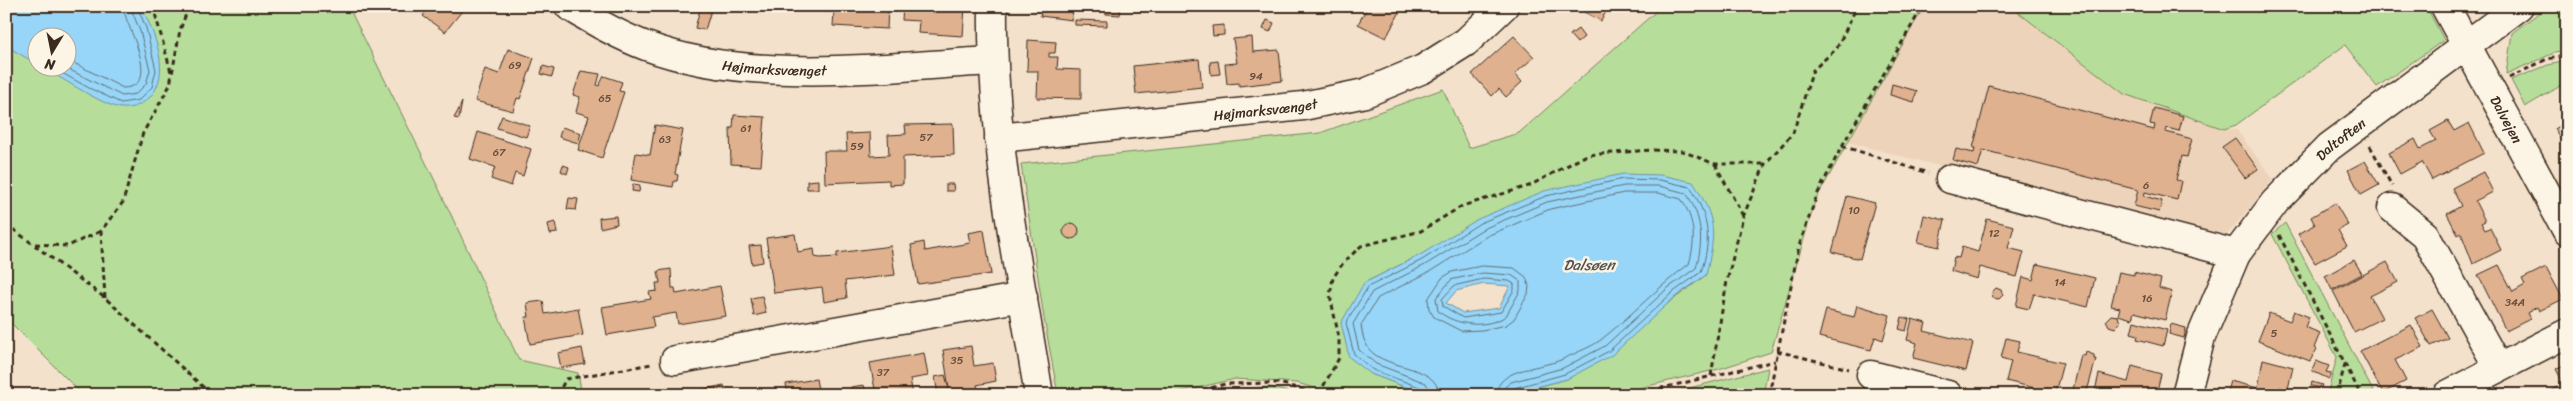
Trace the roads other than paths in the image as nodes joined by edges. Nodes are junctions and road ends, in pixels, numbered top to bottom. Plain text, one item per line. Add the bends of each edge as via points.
1 (569, 6) edge
2 (993, 6) edge
3 (1504, 6) edge
4 (2445, 6) edge
5 (2519, 6) edge
6 (2466, 46) junction
7 (992, 60) junction
8 (998, 138) junction
9 (1950, 179) road end
10 (2392, 208) road end
11 (2567, 231) edge
12 (2236, 254) junction
13 (1023, 297) junction
14 (2567, 332) edge
15 (675, 360) road end
16 (2498, 367) junction
17 (1871, 375) road end
18 (1040, 395) edge
19 (1948, 395) edge
20 (2186, 395) edge
21 (2446, 395) edge

1 - 7 street, Højmarksvænget via 647,46 750,68 808,71
2 - 7 street
3 - 8 street, Højmarksvænget via 1466,42 1423,68 1364,93 1303,106
4 - 6 street, Dalvejen
5 - 6 street, Daltoften
6 - 11 street, Dalvejen
6 - 12 street, Daltoften via 2329,148 2268,212
7 - 8 street
8 - 13 street
9 - 12 street
10 - 16 street via 2425,235
12 - 20 street, Daltoften via 2201,337
13 - 15 street
13 - 18 street
14 - 16 street
16 - 21 street
17 - 19 street

